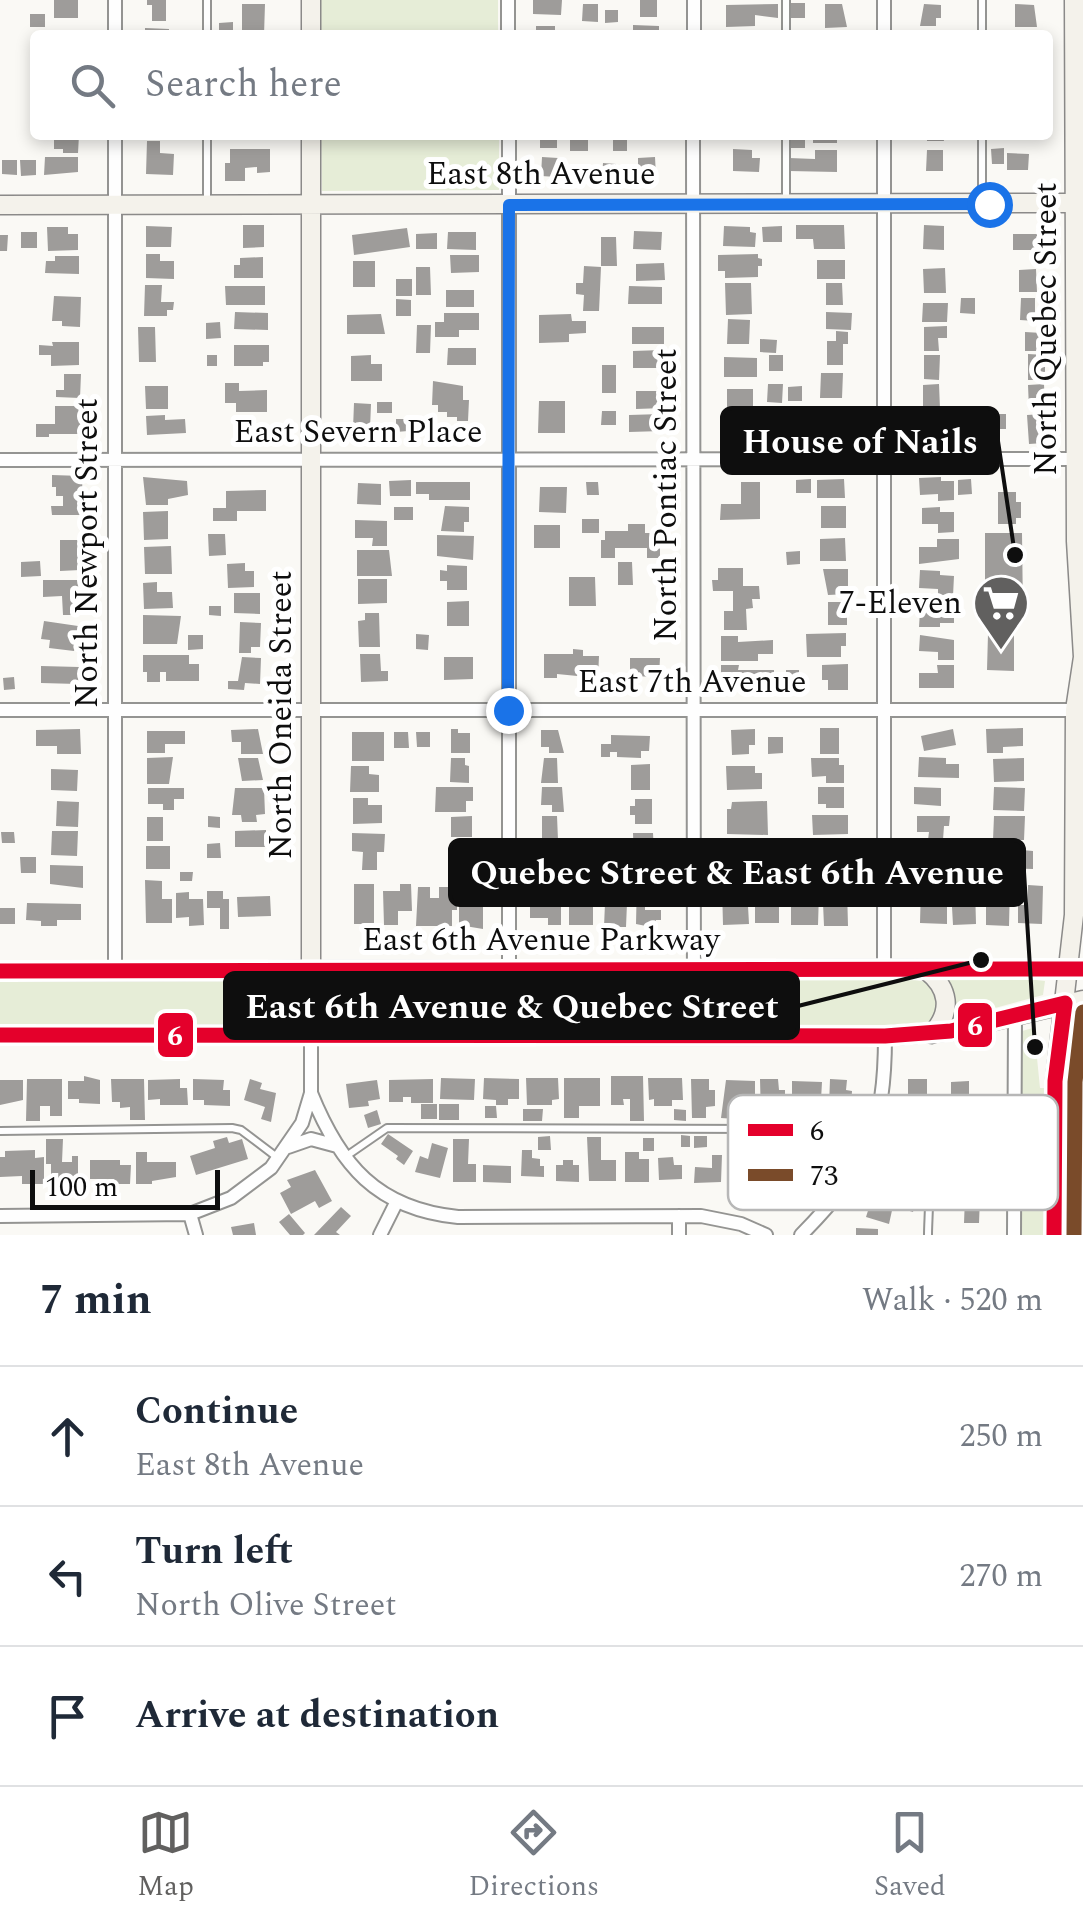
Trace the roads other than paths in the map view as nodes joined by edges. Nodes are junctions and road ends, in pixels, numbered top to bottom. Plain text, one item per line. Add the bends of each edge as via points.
1 (114, 0) edge
2 (207, 0) edge
3 (310, 0) edge
4 (508, 0) edge
5 (694, 0) edge
6 (786, 0) edge
7 (884, 0) edge
8 (982, 0) edge
9 (1074, 0) edge
10 (115, 30) edge
11 (207, 30) edge
12 (310, 30) edge
13 (508, 30) edge
14 (694, 30) edge
15 (786, 30) edge
16 (884, 30) edge
17 (982, 30) edge
18 (1079, 46) edge
19 (1079, 118) edge
20 (115, 140) edge
21 (207, 140) edge
22 (310, 140) edge
23 (509, 140) edge
24 (694, 140) edge
25 (786, 140) edge
26 (884, 140) edge
27 (982, 140) edge
28 (1079, 203) edge
29 (207, 204) junction
30 (310, 204) junction
31 (693, 204) junction
32 (786, 204) junction
33 (884, 204) junction
34 (982, 204) junction
35 (0, 205) edge
36 (116, 205) junction
37 (509, 205) junction
38 (1080, 333) edge
39 (311, 459) junction
40 (510, 459) junction
41 (693, 459) junction
42 (884, 459) junction
43 (1076, 459) junction
44 (0, 460) edge
45 (116, 460) junction
46 (1083, 658) edge
47 (0, 710) edge
48 (114, 710) junction
49 (311, 710) junction
50 (508, 710) junction
51 (694, 710) junction
52 (885, 710) junction
53 (1079, 710) edge
54 (1076, 969) edge
55 (509, 970) junction
56 (694, 970) junction
57 (884, 970) junction
58 (926, 970) junction
59 (0, 971) edge
60 (115, 971) junction
61 (311, 971) junction
62 (1074, 1002) edge
63 (1015, 1016) junction
64 (694, 1034) junction
65 (932, 1034) junction
66 (0, 1035) edge
67 (311, 1035) junction
68 (885, 1036) junction
69 (1083, 1044) edge
70 (311, 1093) junction
71 (882, 1095) edge
72 (1015, 1095) edge
73 (1055, 1095) edge
74 (728, 1129) edge
75 (0, 1131) edge
76 (288, 1146) junction
77 (340, 1152) junction
78 (279, 1159) junction
79 (397, 1200) junction
80 (825, 1210) edge
81 (1014, 1210) edge
82 (1054, 1210) edge
83 (190, 1214) junction
84 (0, 1216) edge
85 (679, 1216) junction
86 (522, 1218) junction
87 (196, 1235) edge
88 (380, 1235) edge
89 (522, 1235) edge
90 (679, 1235) edge
91 (766, 1235) edge
92 (802, 1235) edge
93 (1014, 1235) edge
94 (1054, 1235) edge
95 (1076, 1235) edge

1 - 10 street
2 - 11 lane
3 - 12 main road
4 - 13 street
5 - 14 street
6 - 15 lane
7 - 16 street
8 - 17 lane
9 - 18 main road, North Quebec Street
18 - 19 main road, North Quebec Street
19 - 28 main road, North Quebec Street
20 - 36 street, North Newport Street
21 - 29 lane
22 - 30 main road, North Oneida Street
23 - 37 street
24 - 31 street, North Pontiac Street
25 - 32 lane
26 - 33 street
27 - 34 lane
28 - 34 main road, East 8th Avenue
28 - 38 main road, North Quebec Street
29 - 30 main road, East 8th Avenue
29 - 36 main road, East 8th Avenue
30 - 37 main road, East 8th Avenue
30 - 39 main road, North Oneida Street
31 - 32 main road, East 8th Avenue
31 - 37 main road, East 8th Avenue
31 - 41 street, North Pontiac Street
32 - 33 main road, East 8th Avenue
33 - 34 main road, East 8th Avenue
33 - 42 street
35 - 36 main road, East 8th Avenue
36 - 45 street, North Newport Street
37 - 40 street
38 - 43 main road, North Quebec Street
39 - 40 street, East Severn Place
39 - 45 street, East Severn Place
39 - 49 main road, North Oneida Street
40 - 41 street, East Severn Place
40 - 50 street
41 - 42 street, East Severn Place
41 - 51 street, North Pontiac Street
42 - 43 street, East Severn Place
42 - 52 street
43 - 46 main road, North Quebec Street
44 - 45 street, East Severn Place
45 - 48 street, North Newport Street
46 - 53 main road, North Quebec Street
47 - 48 street, East 7th Avenue
48 - 49 street, East 7th Avenue
48 - 60 street, North Newport Street
49 - 50 street, East 7th Avenue
49 - 61 main road, North Oneida Street
50 - 51 street, East 7th Avenue
50 - 55 street
51 - 52 street, East 7th Avenue
51 - 56 street, North Pontiac Street
52 - 53 street, East 7th Avenue
52 - 57 street
53 - 54 main road, North Quebec Street
54 - 58 main road, East 6th Avenue Parkway
54 - 62 main road, North Quebec Street
55 - 56 main road, East 6th Avenue Parkway
55 - 61 main road, East 6th Avenue Parkway
56 - 57 main road, East 6th Avenue Parkway
56 - 64 street, North Pontiac Street
57 - 58 main road, East 6th Avenue Parkway
58 - 65 main road via 941,984 947,1003
59 - 60 main road, East 6th Avenue Parkway
60 - 61 main road, East 6th Avenue Parkway
61 - 67 main road, North Oneida Street
62 - 63 main road
62 - 73 main road, North Quebec Street
63 - 65 main road
63 - 72 street
64 - 67 main road
64 - 68 main road
65 - 68 main road
66 - 67 main road
67 - 70 street, North Oneida Street
68 - 71 street
69 - 95 main road
70 - 76 street, North Oneida Street
70 - 77 street
74 - 77 lane via 387,1128
75 - 78 lane via 232,1128
76 - 77 street via 311,1139
76 - 78 street, North Oneida Street
77 - 79 street via 362,1179
78 - 83 street, North Oneida Street via 231,1198
79 - 86 street via 445,1216
79 - 88 street
80 - 92 street
81 - 93 street
82 - 94 main road, North Quebec Street
83 - 84 street
83 - 87 street
85 - 86 street
85 - 90 street
85 - 91 street via 719,1218
86 - 89 street

